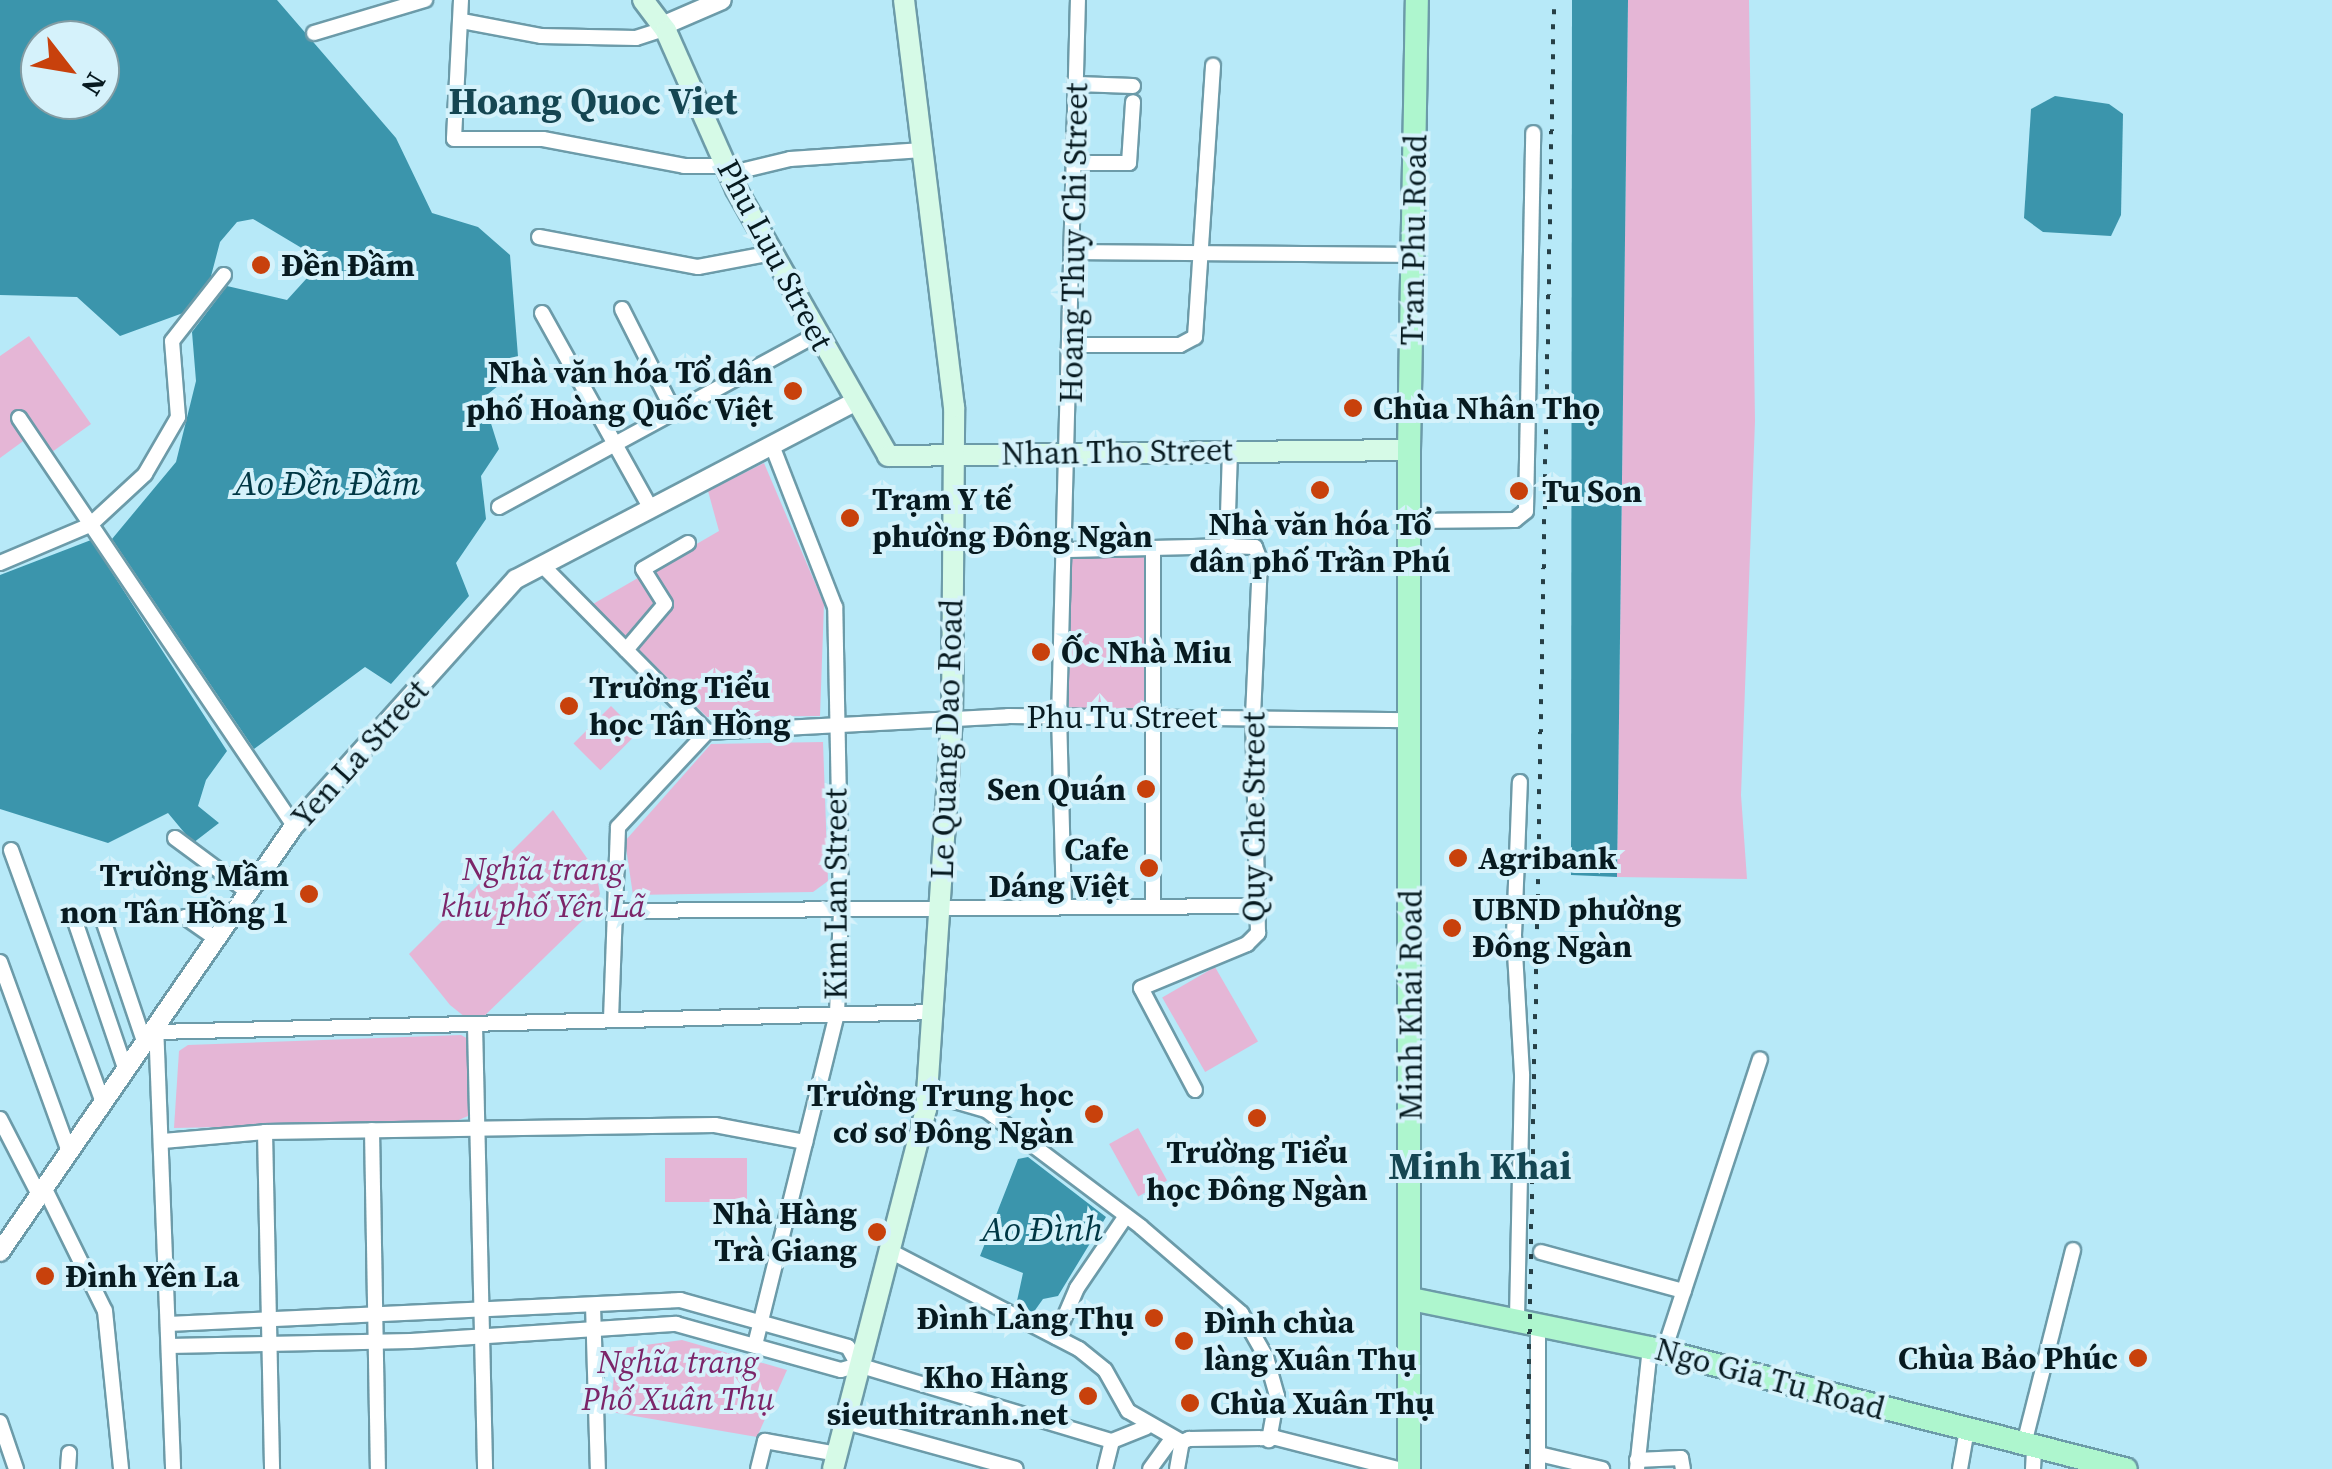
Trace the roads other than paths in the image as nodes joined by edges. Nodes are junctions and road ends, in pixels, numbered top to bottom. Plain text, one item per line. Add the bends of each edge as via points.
1 (425, 0) edge
2 (461, 0) edge
3 (643, 0) edge
4 (904, 0) edge
5 (1078, 0) edge
6 (1417, 0) edge
7 (719, 1) edge
8 (462, 21) junction
9 (663, 27) junction
10 (314, 33) dead end
11 (1213, 66) dead end
12 (1077, 84) junction
13 (1133, 86) dead end
14 (1133, 102) dead end
15 (1533, 132) dead end
16 (922, 150) junction
17 (1075, 162) junction
18 (726, 170) junction
19 (539, 237) dead end
20 (772, 252) junction
21 (1074, 252) junction
22 (1203, 253) junction
23 (1414, 256) junction
24 (224, 276) dead end
25 (622, 308) dead end
26 (542, 312) dead end
27 (818, 334) junction
28 (1072, 345) junction
29 (853, 403) junction
30 (674, 412) junction
31 (19, 418) dead end
32 (615, 444) junction
33 (772, 444) junction
34 (1230, 450) junction
35 (1410, 450) junction
36 (956, 452) junction
37 (1070, 459) junction
38 (498, 507) dead end
39 (652, 508) junction
40 (1410, 521) junction
41 (90, 524) junction
42 (688, 543) dead end
43 (1227, 546) junction
44 (1066, 550) junction
45 (1153, 550) junction
46 (0, 563) edge
47 (543, 566) junction
48 (626, 650) junction
49 (1253, 716) junction
50 (1059, 719) junction
51 (1155, 719) junction
52 (1411, 720) junction
53 (952, 721) junction
54 (832, 729) junction
55 (707, 732) junction
56 (1520, 782) dead end
57 (294, 826) junction
58 (175, 838) dead end
59 (10, 850) dead end
60 (248, 892) junction
61 (1153, 904) junction
62 (1064, 905) junction
63 (1256, 906) junction
64 (940, 907) junction
65 (841, 908) junction
66 (615, 911) junction
67 (184, 917) dead end
68 (103, 920) dead end
69 (76, 924) dead end
70 (216, 939) junction
71 (0, 962) edge
72 (934, 1012) junction
73 (837, 1014) junction
74 (612, 1019) junction
75 (476, 1025) junction
76 (152, 1032) junction
77 (1760, 1058) dead end
78 (124, 1068) junction
79 (1195, 1090) dead end
80 (927, 1092) junction
81 (102, 1100) junction
82 (0, 1118) edge
83 (478, 1128) junction
84 (372, 1130) junction
85 (265, 1132) junction
86 (162, 1140) junction
87 (805, 1142) junction
88 (68, 1148) junction
89 (40, 1189) junction
90 (1126, 1216) junction
91 (888, 1250) junction
92 (2073, 1250) dead end
93 (0, 1252) edge
94 (1542, 1252) dead end
95 (1684, 1291) junction
96 (1411, 1299) junction
97 (594, 1305) junction
98 (482, 1312) junction
99 (375, 1316) junction
100 (1528, 1320) junction
101 (269, 1321) junction
102 (760, 1322) junction
103 (168, 1324) junction
104 (593, 1328) junction
105 (482, 1336) junction
106 (1056, 1337) junction
107 (376, 1342) junction
108 (269, 1344) junction
109 (755, 1345) junction
110 (168, 1346) junction
111 (1657, 1350) junction
112 (858, 1364) junction
113 (842, 1421) junction
114 (0, 1422) edge
115 (1146, 1428) junction
116 (1967, 1430) junction
117 (1269, 1440) junction
118 (1112, 1441) junction
119 (1176, 1441) junction
120 (2030, 1453) edge
121 (835, 1461) edge
122 (1538, 1461) edge
123 (1333, 1462) edge
124 (1637, 1464) edge
125 (16, 1469) edge
126 (122, 1469) edge
127 (173, 1469) edge
128 (272, 1469) edge
129 (378, 1469) edge
130 (485, 1469) edge
131 (598, 1469) edge
132 (758, 1469) edge
133 (1016, 1469) edge
134 (1105, 1469) edge
135 (1150, 1469) edge
136 (1177, 1469) edge
137 (1398, 1469) edge
138 (1409, 1469) edge
139 (1602, 1469) edge
140 (1683, 1469) edge
141 (1960, 1469) edge
142 (2126, 1469) edge

1 - 10 street
2 - 8 street
3 - 9 main road, Phu Luu Street
4 - 16 main road, Le Quang Dao Road
5 - 12 street, Hoang Thuy Chi Street
6 - 23 main road, Tran Phu Road
7 - 9 street
8 - 9 street via 541,36 636,38
8 - 18 street via 454,139 542,139
9 - 18 main road, Phu Luu Street
11 - 22 street
12 - 13 street
12 - 17 street, Hoang Thuy Chi Street
14 - 17 street via 1129,164
15 - 40 street via 1526,511 1515,520
16 - 18 street via 790,158
16 - 36 main road, Le Quang Dao Road
17 - 21 street, Hoang Thuy Chi Street
18 - 20 main road, Phu Luu Street
19 - 20 street via 698,267
20 - 27 main road, Phu Luu Street
21 - 22 street
21 - 28 street, Hoang Thuy Chi Street
22 - 23 street
22 - 28 street via 1199,326 1192,341
23 - 35 main road, Tran Phu Road
24 - 41 street via 172,341 178,416 168,442 118,503
25 - 30 street
26 - 32 street
27 - 29 main road, Phu Luu Street
27 - 30 street
28 - 37 street, Hoang Thuy Chi Street
29 - 33 street, Yen La Street
29 - 36 main road, Nhan Tho Street via 888,456
30 - 32 street
31 - 41 street
32 - 38 street
32 - 39 street
33 - 39 street, Yen La Street
33 - 54 street, Kim Lan Street via 834,606
34 - 35 main road, Nhan Tho Street
34 - 37 main road, Nhan Tho Street
34 - 43 street
35 - 40 main road, Tran Phu Road
36 - 37 main road, Nhan Tho Street
36 - 53 main road, Le Quang Dao Road
37 - 44 street, Hoang Thuy Chi Street
39 - 47 street, Yen La Street
40 - 52 main road, Tran Phu Road
41 - 46 street
41 - 57 street
42 - 48 street via 643,569 665,604
43 - 45 street
43 - 49 street, Quy Che Street via 1260,550
44 - 45 street
44 - 50 street, Hoang Thuy Chi Street
45 - 51 street
47 - 48 street
47 - 57 street, Yen La Street via 516,579
48 - 55 street
49 - 51 street, Phu Tu Street
49 - 52 street, Phu Tu Street
49 - 63 street, Quy Che Street
50 - 51 street, Phu Tu Street
50 - 53 street, Phu Tu Street
50 - 62 street, Hoang Thuy Chi Street
51 - 61 street
52 - 96 main road, Minh Khai Road
53 - 54 street, Phu Tu Street
53 - 64 main road, Le Quang Dao Road
54 - 55 street
54 - 65 street, Kim Lan Street
55 - 66 street via 618,827
56 - 100 street via 1514,935
57 - 60 street, Yen La Street
58 - 60 street
59 - 81 street
60 - 70 street, Yen La Street
61 - 62 street
61 - 63 street
62 - 64 street
63 - 79 street, Quy Che Street via 1258,932 1247,944 1141,988
64 - 65 street
64 - 72 main road, Le Quang Dao Road
65 - 66 street
65 - 73 street, Kim Lan Street
66 - 74 street
67 - 70 street
68 - 76 street
69 - 78 street
70 - 76 street, Yen La Street
71 - 88 street
72 - 73 street
72 - 80 main road, Le Quang Dao Road
73 - 74 street
73 - 87 street, Kim Lan Street
74 - 75 street
75 - 76 street
75 - 83 street
76 - 78 street, Yen La Street
76 - 86 street
77 - 95 street
78 - 81 street, Yen La Street
80 - 90 street via 986,1110
80 - 91 main road, Le Quang Dao Road
81 - 88 street, Yen La Street
82 - 89 street
83 - 84 street
83 - 87 street via 715,1124
83 - 98 street
84 - 85 street
84 - 99 street
85 - 86 street
85 - 101 street
86 - 103 street
87 - 102 street, Kim Lan Street
88 - 89 street, Yen La Street
89 - 93 street, Yen La Street
89 - 126 street via 105,1311
90 - 106 street via 1077,1288
90 - 117 street via 1218,1291 1255,1332 1277,1396
91 - 106 street
91 - 112 main road, Le Quang Dao Road
92 - 120 street
94 - 95 street
95 - 111 street
96 - 100 main road, Ngo Gia Tu Road
96 - 138 main road, Minh Khai Road
97 - 98 street
97 - 102 street via 694,1301
97 - 104 street
98 - 99 street
98 - 105 street
99 - 101 street
99 - 107 street
100 - 111 main road, Ngo Gia Tu Road
100 - 122 street
101 - 103 street
101 - 108 street
102 - 109 street, Kim Lan Street
102 - 112 street via 848,1347
103 - 110 street
104 - 105 street
104 - 109 street via 676,1324
104 - 131 street
105 - 107 street
105 - 130 street
106 - 115 street via 1105,1370
107 - 108 street
107 - 129 street
108 - 110 street
108 - 128 street
109 - 112 street via 841,1370
110 - 127 street
111 - 116 main road, Ngo Gia Tu Road
111 - 124 street
112 - 113 main road, Le Quang Dao Road
112 - 118 street
113 - 121 main road, Le Quang Dao Road
113 - 133 street
114 - 125 street
115 - 118 street
115 - 119 street
116 - 120 main road, Ngo Gia Tu Road
116 - 141 street
117 - 119 street
117 - 123 street
118 - 134 street
119 - 135 street
119 - 136 street
120 - 142 main road, Ngo Gia Tu Road
121 - 132 street via 765,1440
122 - 139 street
123 - 137 street
124 - 140 street via 1680,1458

